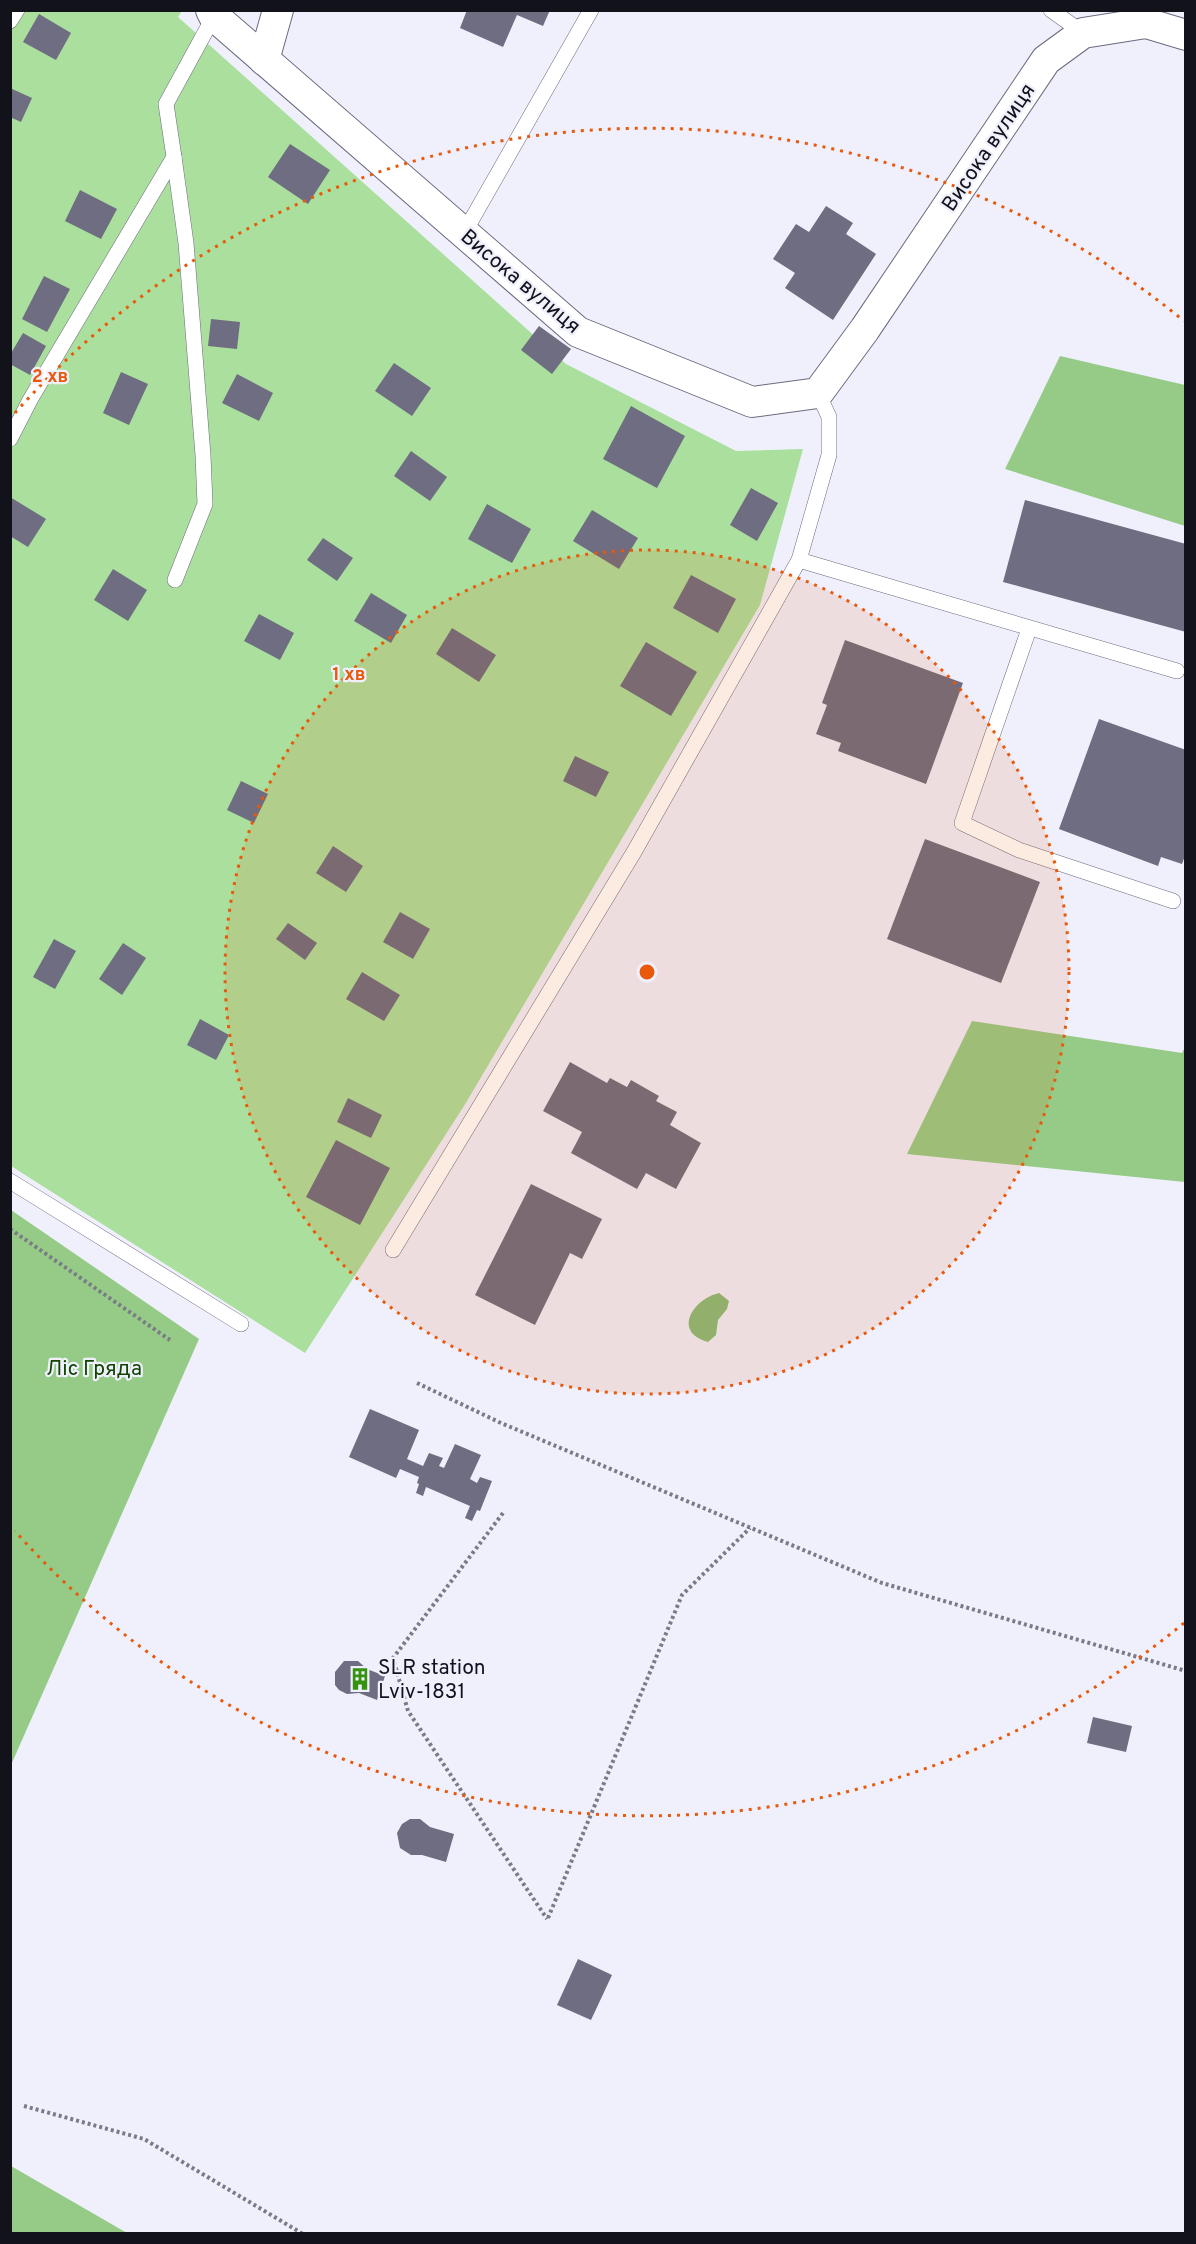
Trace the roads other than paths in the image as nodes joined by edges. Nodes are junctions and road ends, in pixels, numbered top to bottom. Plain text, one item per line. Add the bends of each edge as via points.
1 (16, 10) edge
2 (278, 10) edge
3 (591, 10) edge
4 (1051, 10) edge
5 (213, 13) edge
6 (10, 21) edge
7 (1083, 33) junction
8 (1185, 35) edge
9 (264, 60) junction
10 (174, 157) junction
11 (464, 233) junction
12 (818, 393) junction
13 (10, 439) edge
14 (799, 560) junction
15 (175, 580) dead end
16 (1029, 629) junction
17 (1178, 671) dead end
18 (1173, 901) dead end
19 (10, 1181) edge
20 (393, 1251) dead end
21 (241, 1324) dead end

1 - 6 lane
2 - 9 street
3 - 11 lane
4 - 7 lane
5 - 9 street, Висока вулиця
5 - 10 lane, Висока вулиця via 166,104
7 - 8 street, Висока вулиця via 1146,23
7 - 12 street, Висока вулиця via 1046,60 866,329
9 - 11 street, Висока вулиця
10 - 13 lane
10 - 15 lane, Висока вулиця via 187,254 204,504
11 - 12 street, Висока вулиця via 578,332 752,402
12 - 14 lane via 829,417 829,455
14 - 16 lane
14 - 20 lane via 634,852
16 - 17 lane
16 - 18 lane via 962,823 1019,850
19 - 21 lane

